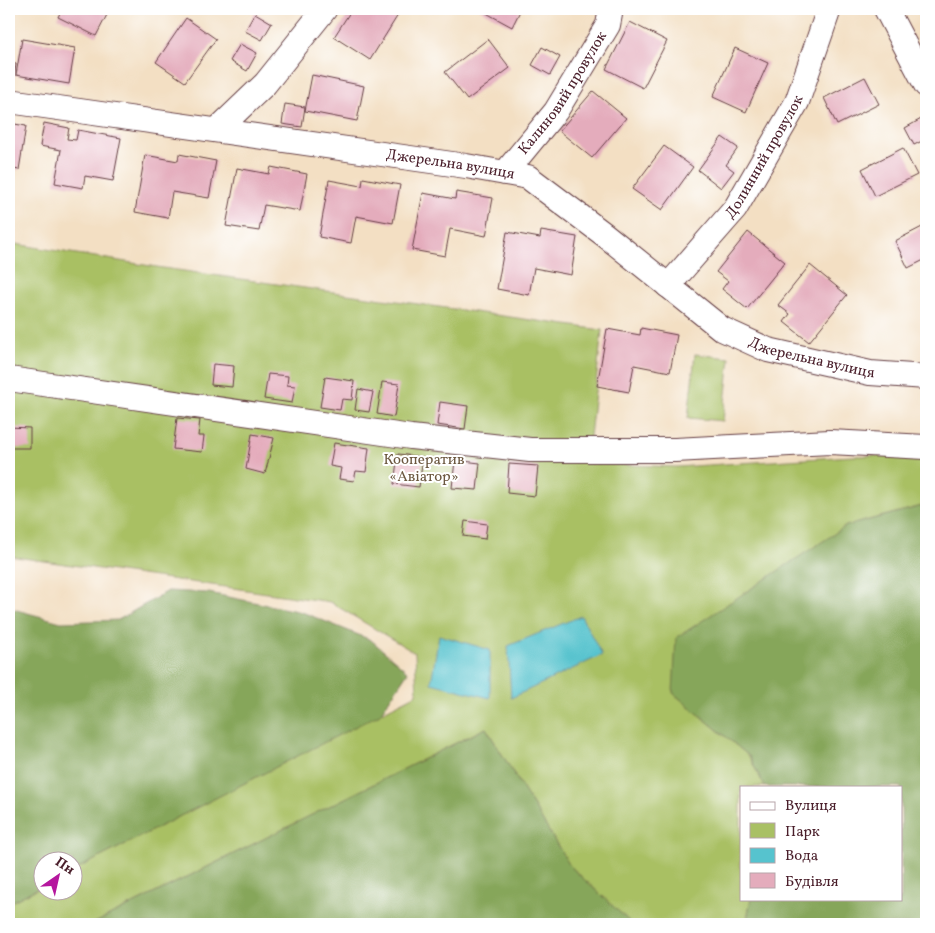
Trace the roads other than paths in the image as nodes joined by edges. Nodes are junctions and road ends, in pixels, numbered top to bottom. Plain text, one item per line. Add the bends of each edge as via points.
1 (325, 9) edge
2 (611, 9) edge
3 (829, 9) edge
4 (886, 9) edge
5 (926, 85) edge
6 (9, 101) edge
7 (217, 130) junction
8 (505, 173) junction
9 (668, 286) junction
10 (926, 377) edge
11 (9, 379) edge
12 (926, 447) edge

1 - 7 street via 265,84
2 - 8 street, Калиновий провулок via 608,25 556,111
3 - 9 street, Долинний провулок via 797,102 750,184 735,209
4 - 5 street
6 - 7 street, Джерельна вулиця
7 - 8 street, Джерельна вулиця
8 - 9 street, Джерельна вулиця via 528,177
9 - 10 street, Джерельна вулиця via 722,329 768,350 870,373
11 - 12 street via 411,437 530,450 675,450 830,442

